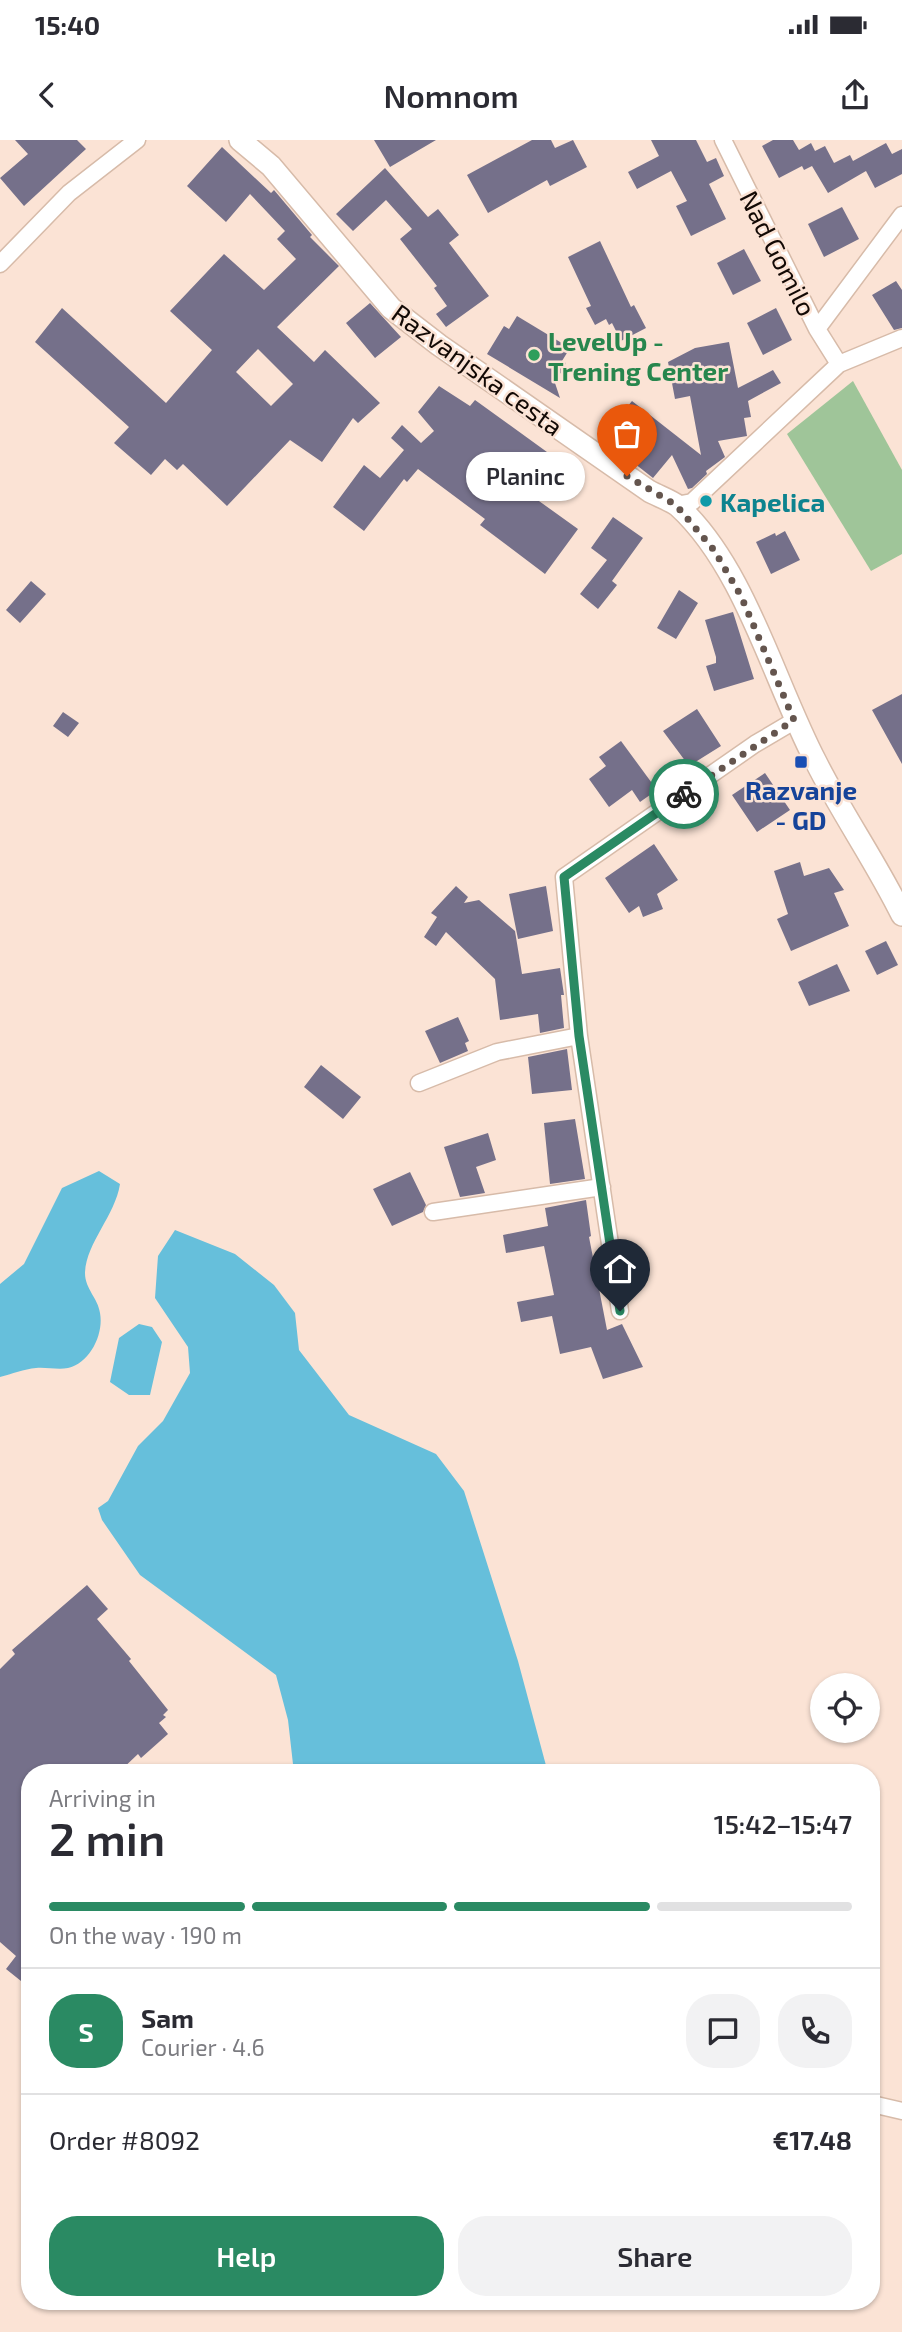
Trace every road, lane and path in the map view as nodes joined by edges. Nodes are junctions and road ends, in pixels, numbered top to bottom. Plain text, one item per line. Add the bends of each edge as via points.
1 (137, 140) edge
2 (240, 140) edge
3 (723, 140) edge
4 (902, 215) edge
5 (0, 264) edge
6 (817, 330) junction
7 (902, 338) edge
8 (839, 364) junction
9 (684, 504) junction
10 (794, 720) junction
11 (902, 915) edge
12 (579, 1036) junction
13 (419, 1083) dead end
14 (601, 1188) junction
15 (433, 1212) dead end
16 (620, 1311) dead end
17 (880, 2106) edge
18 (902, 2111) edge

1 - 5 street via 69,194
2 - 9 street, Razvanjska cesta via 271,166 391,307 638,484
3 - 6 street, Nad Gomilo
4 - 6 street
6 - 8 street, Nad Gomilo
7 - 8 street
8 - 9 street
9 - 10 street, Razvanjska cesta via 741,596
10 - 11 street, Razvanjska cesta
10 - 12 street via 564,877
12 - 13 street via 497,1052
12 - 14 street
14 - 15 street
14 - 16 street
17 - 18 street

